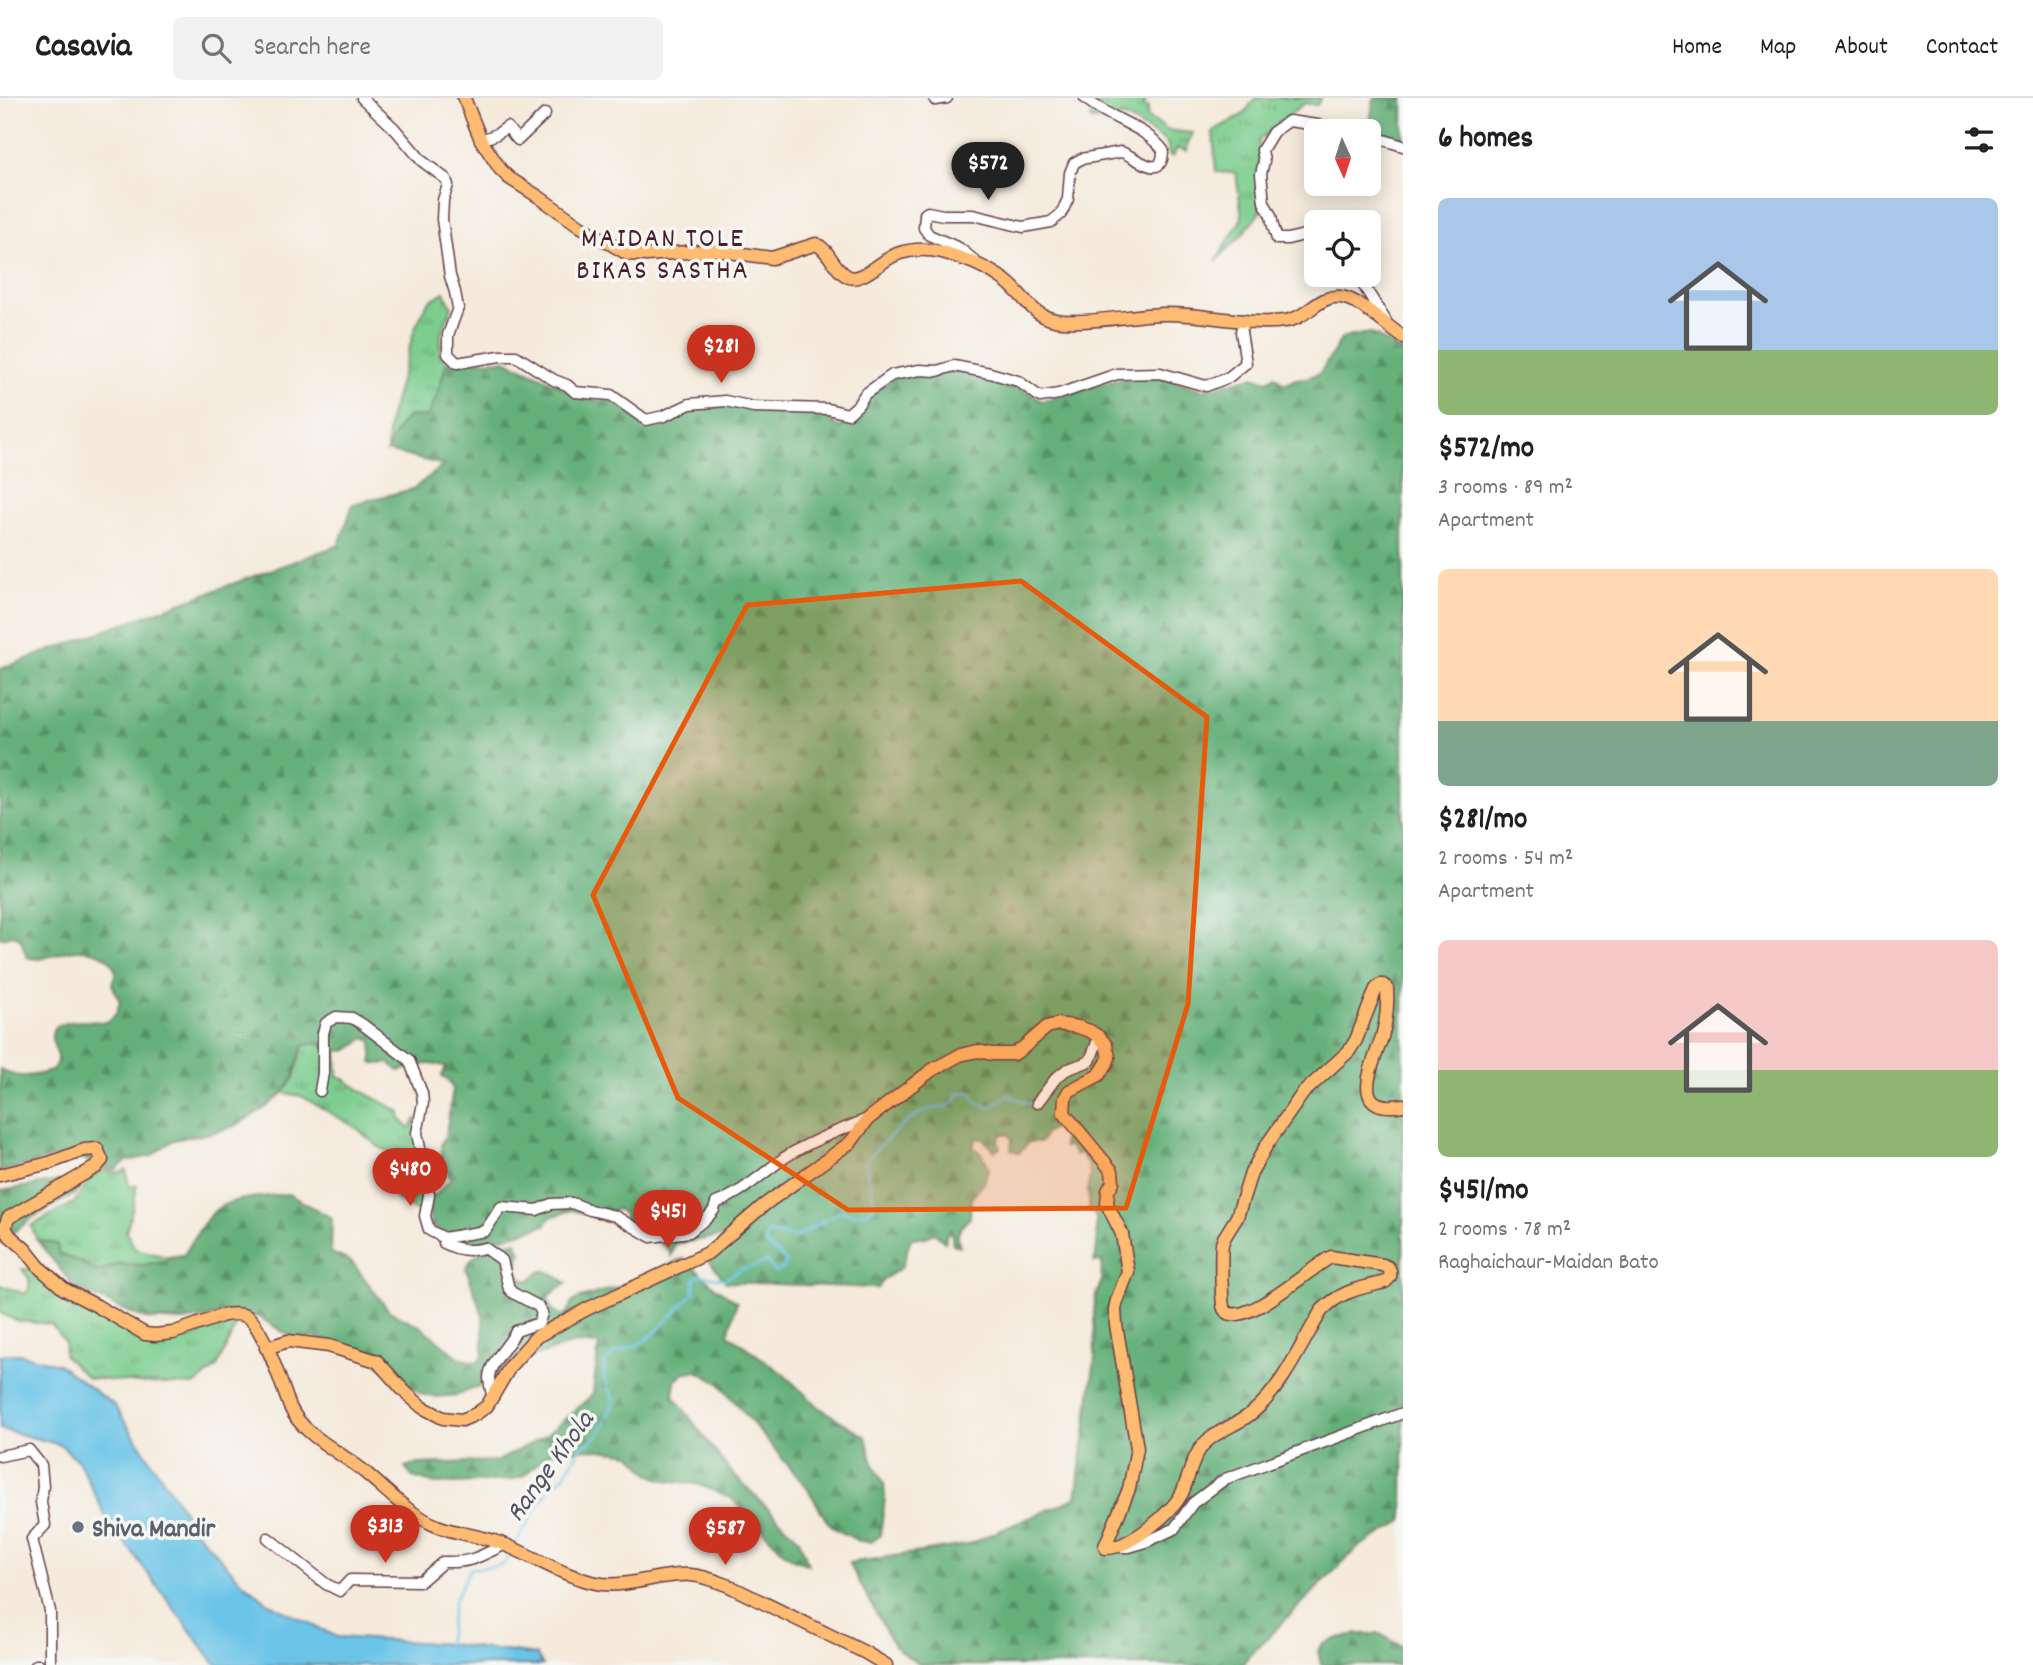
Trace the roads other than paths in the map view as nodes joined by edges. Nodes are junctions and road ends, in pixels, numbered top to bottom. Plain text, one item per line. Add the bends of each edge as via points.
1 (362, 98) edge
2 (464, 98) edge
3 (934, 98) edge
4 (947, 98) edge
5 (1085, 98) edge
6 (545, 114) dead end
7 (1304, 123) edge
8 (1381, 139) edge
9 (481, 140) junction
10 (1403, 146) edge
11 (1304, 235) edge
12 (979, 267) junction
13 (1365, 287) edge
14 (1243, 322) junction
15 (1398, 334) edge
16 (1099, 1037) junction
17 (320, 1091) dead end
18 (1037, 1103) dead end
19 (1403, 1105) edge
20 (868, 1119) junction
21 (0, 1175) edge
22 (4, 1216) edge
23 (444, 1238) junction
24 (267, 1348) junction
25 (492, 1395) junction
26 (1403, 1413) edge
27 (0, 1456) edge
28 (268, 1538) dead end
29 (506, 1544) junction
30 (1116, 1547) junction
31 (50, 1665) edge
32 (886, 1665) edge

1 - 14 street via 422,161 446,179 442,219 458,308 448,335 448,355 457,363 516,356 575,392 611,395 646,420 690,404 725,401 754,407 828,408 848,414 865,394 892,375 954,366 1018,381 1040,397 1117,374 1160,373 1206,386 1229,377 1246,363
2 - 9 main road
3 - 4 street
5 - 12 street via 1156,142 1163,150 1161,160 1150,167 1118,152 1076,161 1065,206 1048,222 1023,227 965,214 925,214 924,228 929,235 959,248
6 - 9 street via 518,140 507,127
7 - 11 street via 1289,121 1273,132 1262,150 1261,174 1264,202 1278,239
8 - 10 street
9 - 12 main road via 509,178 628,254 715,250 772,258 816,244 846,276 855,278 912,250 941,252
12 - 14 main road via 1002,277 1035,312 1061,321 1161,314
13 - 15 street
14 - 15 main road via 1294,319 1325,299 1337,297 1358,305
16 - 18 street via 1090,1061 1066,1070
16 - 20 main road via 1058,1024 1047,1027 1014,1054 978,1051 960,1055 932,1070
16 - 30 main road via 1108,1057 1104,1070 1069,1091 1064,1113 1112,1171 1107,1204 1122,1234 1128,1264 1115,1309 1137,1448 1129,1489 1105,1546
17 - 23 street via 323,1033 336,1017 352,1018 409,1060 422,1093 417,1133 429,1195 425,1216 429,1230
19 - 30 main road via 1378,1106 1370,1097 1370,1075 1387,1000 1387,988 1380,985 1349,1051 1303,1093 1251,1172 1241,1209 1223,1238 1223,1305 1233,1315 1252,1309 1331,1257 1383,1265 1389,1268 1389,1279 1342,1294 1322,1310 1271,1394 1253,1412 1205,1443 1176,1503 1136,1537
20 - 23 street via 786,1157 716,1203 708,1217 689,1232 651,1237 615,1216 562,1203 537,1210 501,1207 485,1231
20 - 25 main road via 850,1142 708,1253 536,1337
21 - 22 main road via 84,1150 97,1149 102,1160
22 - 24 main road via 7,1233 52,1280 137,1331 163,1335 239,1314 251,1320
23 - 25 street via 444,1243 455,1249 485,1248 502,1260 509,1289 542,1313 539,1323 516,1331 505,1345 489,1375
24 - 25 main road via 288,1341 329,1346 377,1361 422,1407 443,1418 462,1420 476,1414
24 - 29 main road via 303,1427 417,1517 457,1533
26 - 30 street via 1225,1479 1193,1503 1174,1529 1129,1547
27 - 31 street via 29,1450 41,1465 45,1525 32,1539 50,1612
28 - 29 street via 340,1591 350,1580 421,1581 443,1562 463,1563
29 - 32 main road via 599,1583 704,1577

